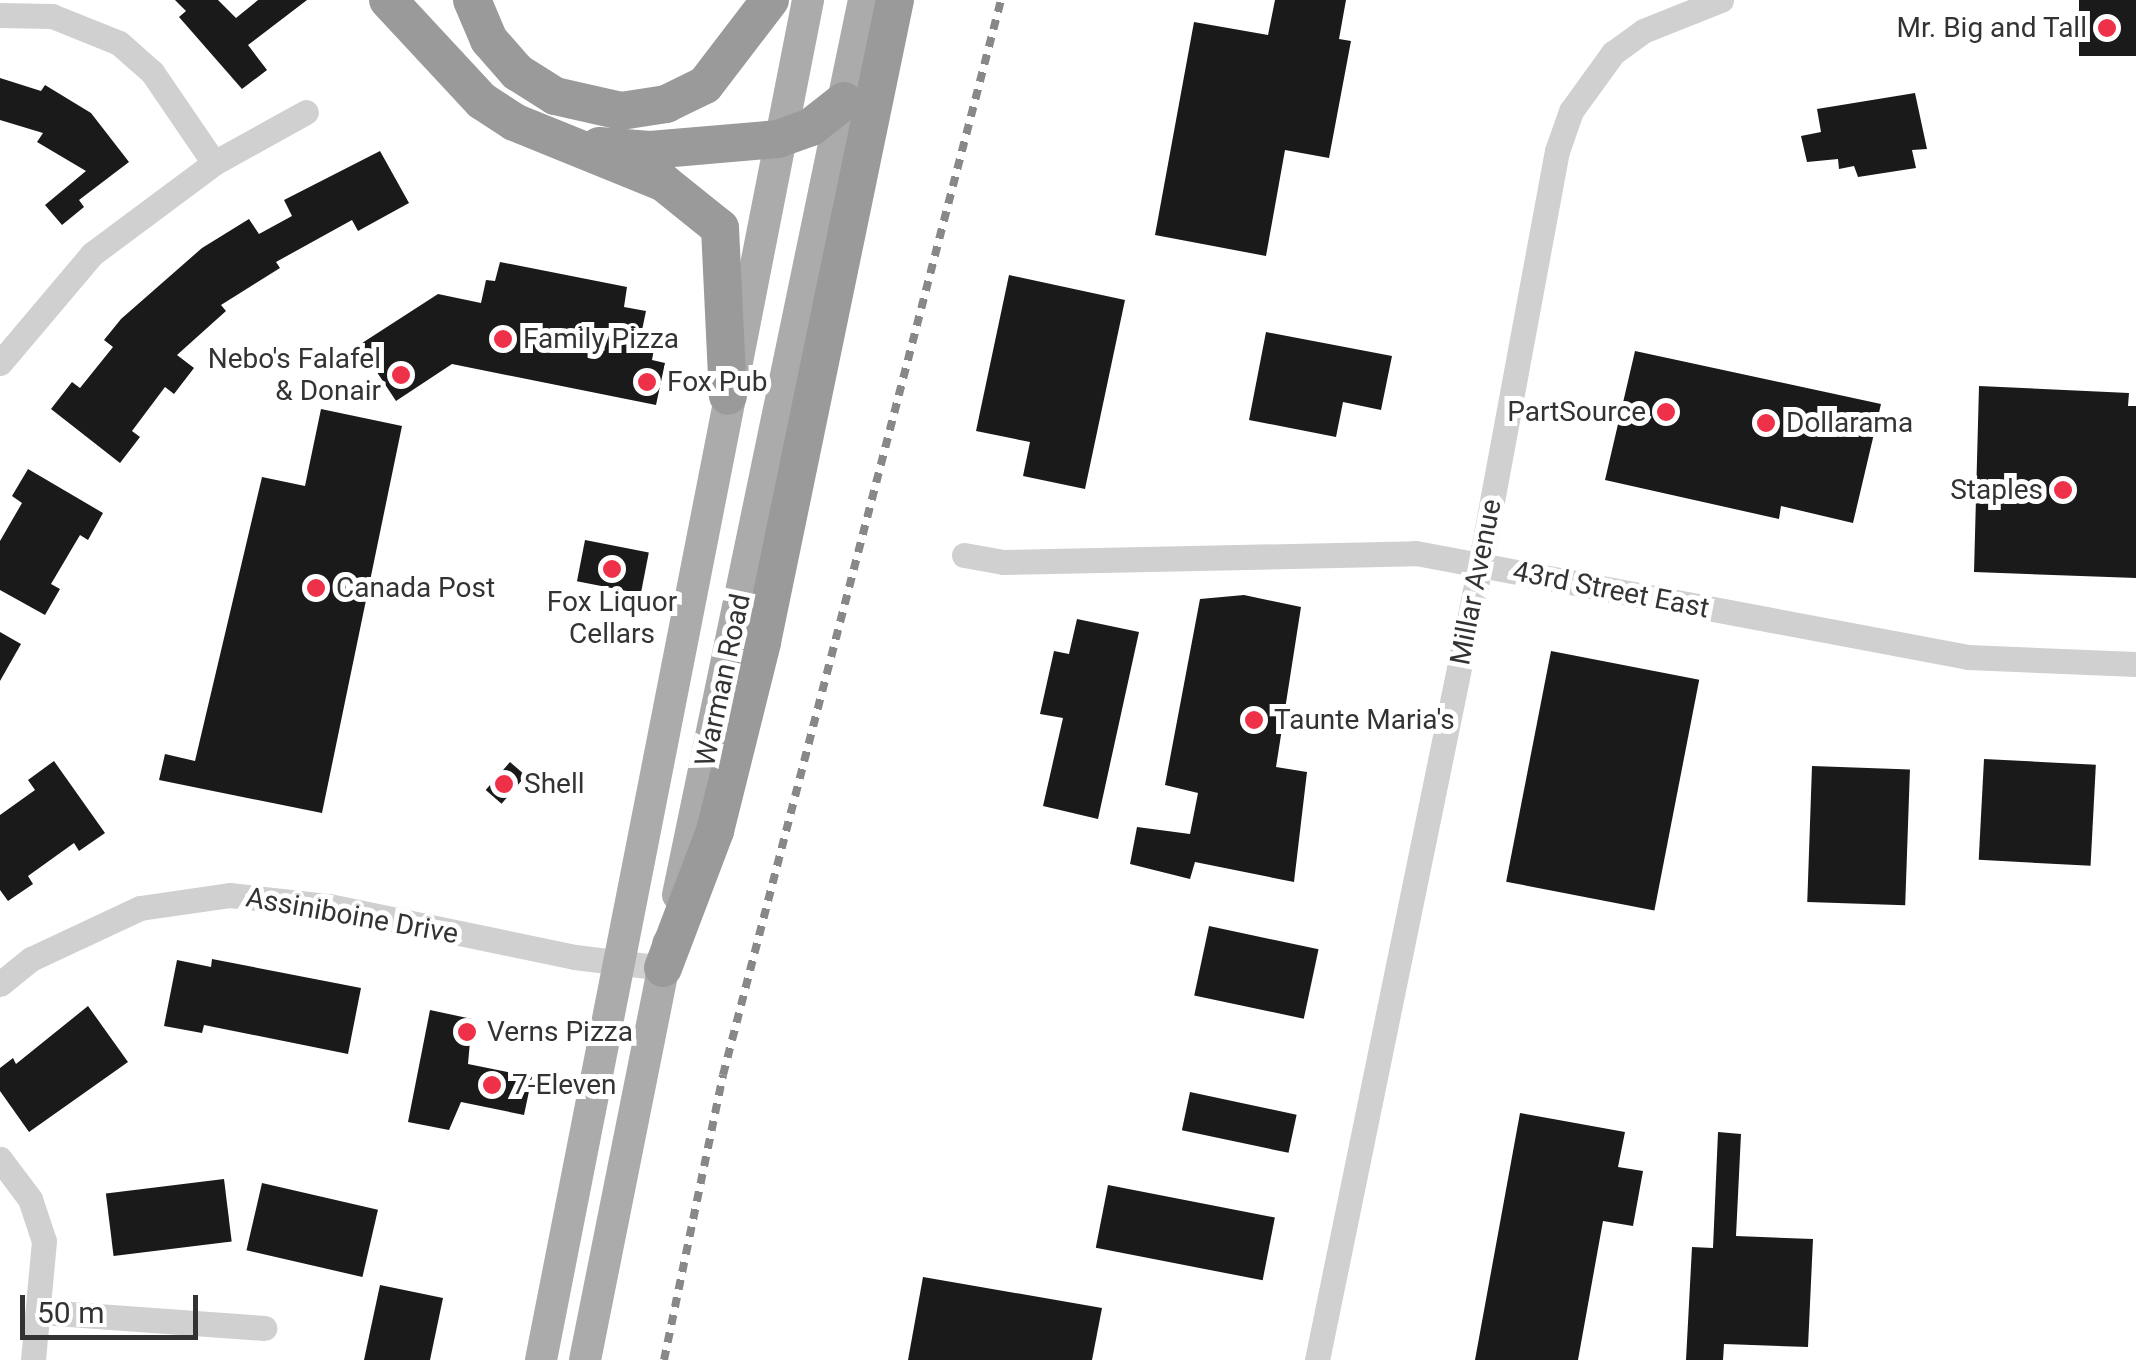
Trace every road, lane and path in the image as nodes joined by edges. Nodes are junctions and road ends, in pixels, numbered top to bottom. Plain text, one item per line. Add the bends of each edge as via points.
1 (388, 0) edge
2 (472, 0) edge
3 (770, 0) edge
4 (808, 0) edge
5 (864, 0) edge
6 (895, 0) edge
7 (1721, 0) edge
8 (0, 14) edge
9 (844, 101) junction
10 (306, 112) dead end
11 (548, 137) junction
12 (778, 139) junction
13 (214, 163) junction
14 (0, 363) edge
15 (728, 396) junction
16 (964, 555) dead end
17 (1480, 566) junction
18 (2136, 664) edge
19 (618, 963) junction
20 (663, 968) junction
21 (0, 984) edge
22 (0, 1159) edge
23 (41, 1312) junction
24 (264, 1328) dead end
25 (33, 1360) edge
26 (541, 1360) edge
27 (585, 1360) edge
28 (1316, 1360) edge

1 - 11 highway via 482,101
2 - 3 highway via 489,40 517,72 555,96 621,111 666,104 704,85
4 - 12 main road, Warman Road
5 - 9 main road, Warman Road
6 - 20 highway via 762,642 715,831
7 - 17 street, Millar Avenue via 1643,31 1590,78 1571,111 1557,151
8 - 13 street via 52,16 120,42 152,72
9 - 12 highway via 811,127
9 - 20 main road, Warman Road
10 - 13 street
11 - 12 highway via 650,150
11 - 15 highway via 664,183 720,228
12 - 15 main road, Warman Road
13 - 14 street via 92,254
15 - 19 main road, Warman Road
16 - 17 street, 43rd Street East via 1004,562 1416,554
17 - 18 street, 43rd Street East via 1968,657
17 - 28 street, Millar Avenue
19 - 20 street, Assiniboine Drive
19 - 21 street, Assiniboine Drive via 329,906 229,895 140,908 30,960
19 - 26 main road, Warman Road
20 - 27 main road, Warman Road
22 - 23 street via 30,1199 44,1240
23 - 24 street
23 - 25 street

